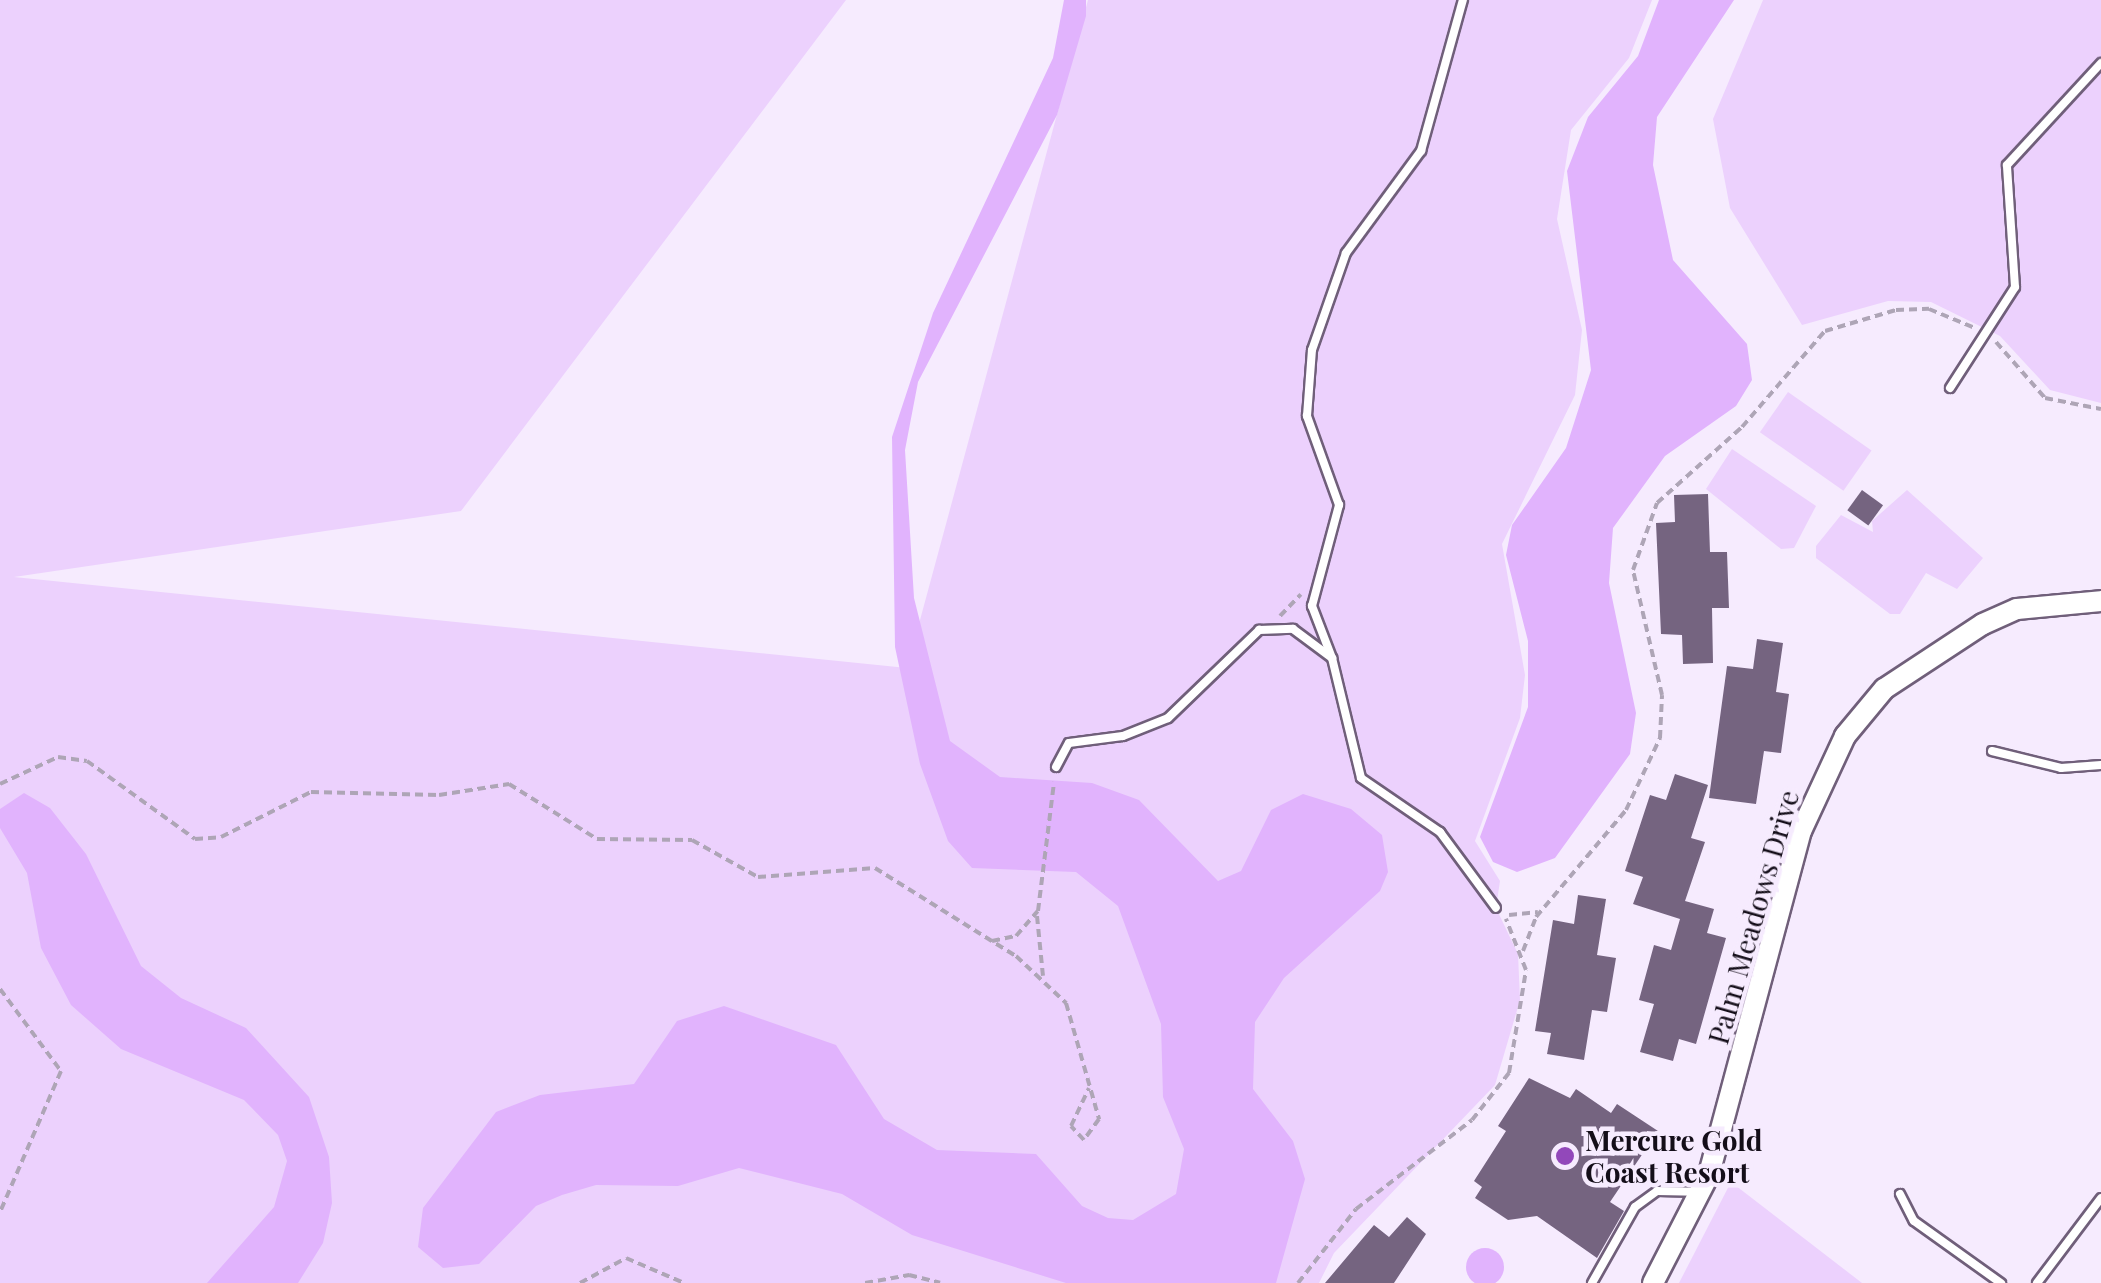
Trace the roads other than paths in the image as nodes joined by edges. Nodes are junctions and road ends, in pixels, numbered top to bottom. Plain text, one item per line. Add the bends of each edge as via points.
1 (1463, 0) edge
2 (2101, 62) edge
3 (1950, 388) dead end
4 (2101, 601) edge
5 (1332, 658) junction
6 (1992, 751) dead end
7 (2101, 765) edge
8 (1056, 767) road end
9 (1496, 908) road end
10 (1701, 1193) junction
11 (1900, 1194) dead end
12 (2101, 1198) edge
13 (1592, 1283) edge
14 (1653, 1283) edge
15 (2000, 1283) edge
16 (2038, 1283) edge

1 - 5 lane via 1422,151 1346,253 1312,350 1306,416 1339,506 1314,572 1312,606
2 - 3 lane via 2007,165 2002,200 2016,275 1990,337
4 - 10 street, Palm Meadows Drive via 2017,609 1983,624 1884,689 1845,736 1801,832
5 - 8 lane via 1293,629 1259,630 1168,718 1123,736 1068,743
5 - 9 lane via 1360,778 1440,832
6 - 7 lane via 2061,768
10 - 13 lane via 1657,1190 1634,1207
10 - 14 street, Palm Meadows Drive
11 - 15 lane via 1914,1222
12 - 16 lane

